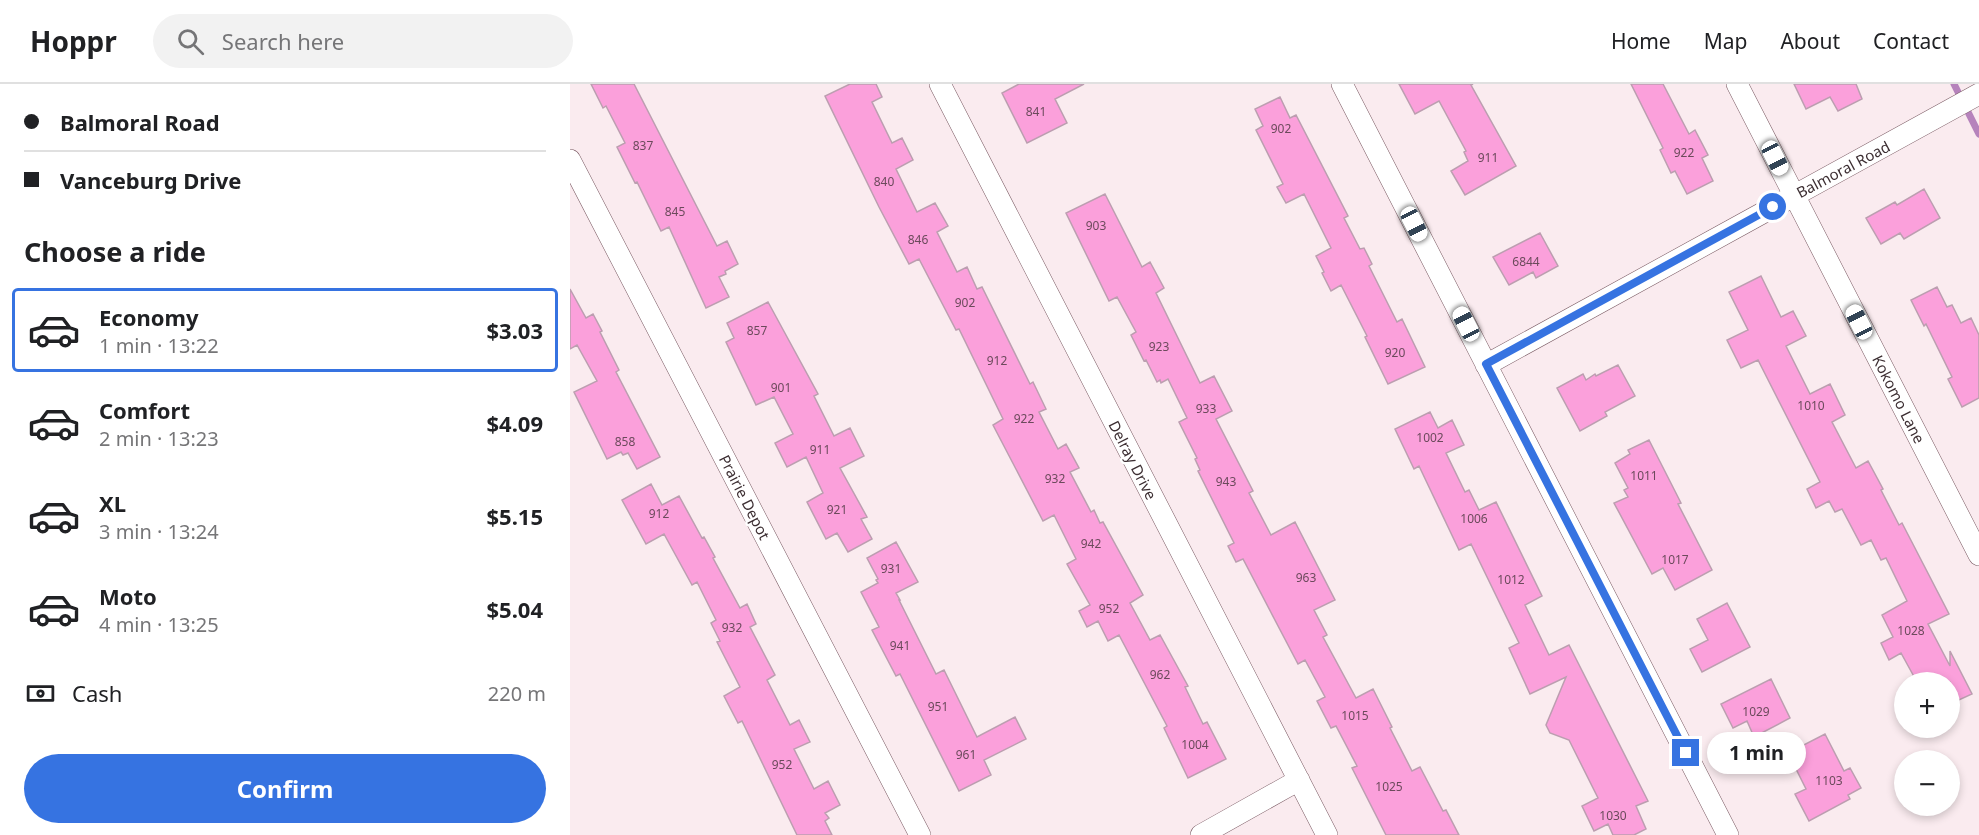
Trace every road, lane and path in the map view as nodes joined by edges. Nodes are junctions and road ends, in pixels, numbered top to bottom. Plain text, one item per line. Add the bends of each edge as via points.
1 (940, 84) edge
2 (1342, 84) edge
3 (1737, 84) edge
4 (1979, 94) edge
5 (570, 160) edge
6 (1794, 195) junction
7 (1486, 364) junction
8 (1979, 555) edge
9 (1299, 780) junction
10 (920, 835) edge
11 (1201, 835) edge
12 (1327, 835) edge
13 (1728, 835) edge

1 - 9 street, Delray Drive
2 - 7 street
3 - 6 street, Kokomo Lane
4 - 6 street, Balmoral Road
5 - 10 street, Prairie Depot
6 - 7 street, Balmoral Road
6 - 8 street, Kokomo Lane
7 - 13 street
9 - 11 street
9 - 12 street, Delray Drive

